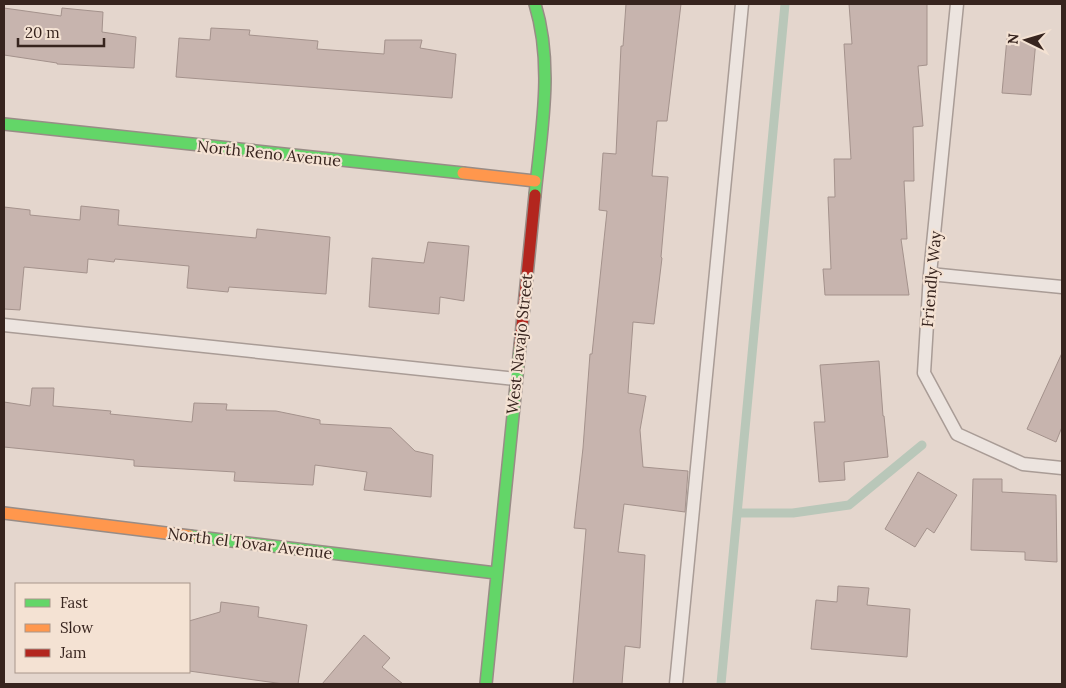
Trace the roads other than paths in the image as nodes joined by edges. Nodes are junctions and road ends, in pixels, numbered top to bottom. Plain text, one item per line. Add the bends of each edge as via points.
1 (535, 4) edge
2 (742, 4) edge
3 (957, 4) edge
4 (4, 124) edge
5 (535, 181) junction
6 (930, 274) junction
7 (1062, 287) edge
8 (4, 325) edge
9 (516, 379) junction
10 (1062, 468) edge
11 (4, 513) edge
12 (496, 574) junction
13 (486, 684) edge
14 (676, 684) edge

1 - 5 street, West Navajo Street via 541,24 546,81
2 - 14 lane
3 - 6 lane, Friendly Way
4 - 5 street, North Reno Avenue
5 - 9 street, West Navajo Street
6 - 7 lane
6 - 10 lane, Friendly Way via 924,373 957,434 1023,464
8 - 9 lane
9 - 12 street, West Navajo Street
11 - 12 street, North el Tovar Avenue
12 - 13 street, West Navajo Street

